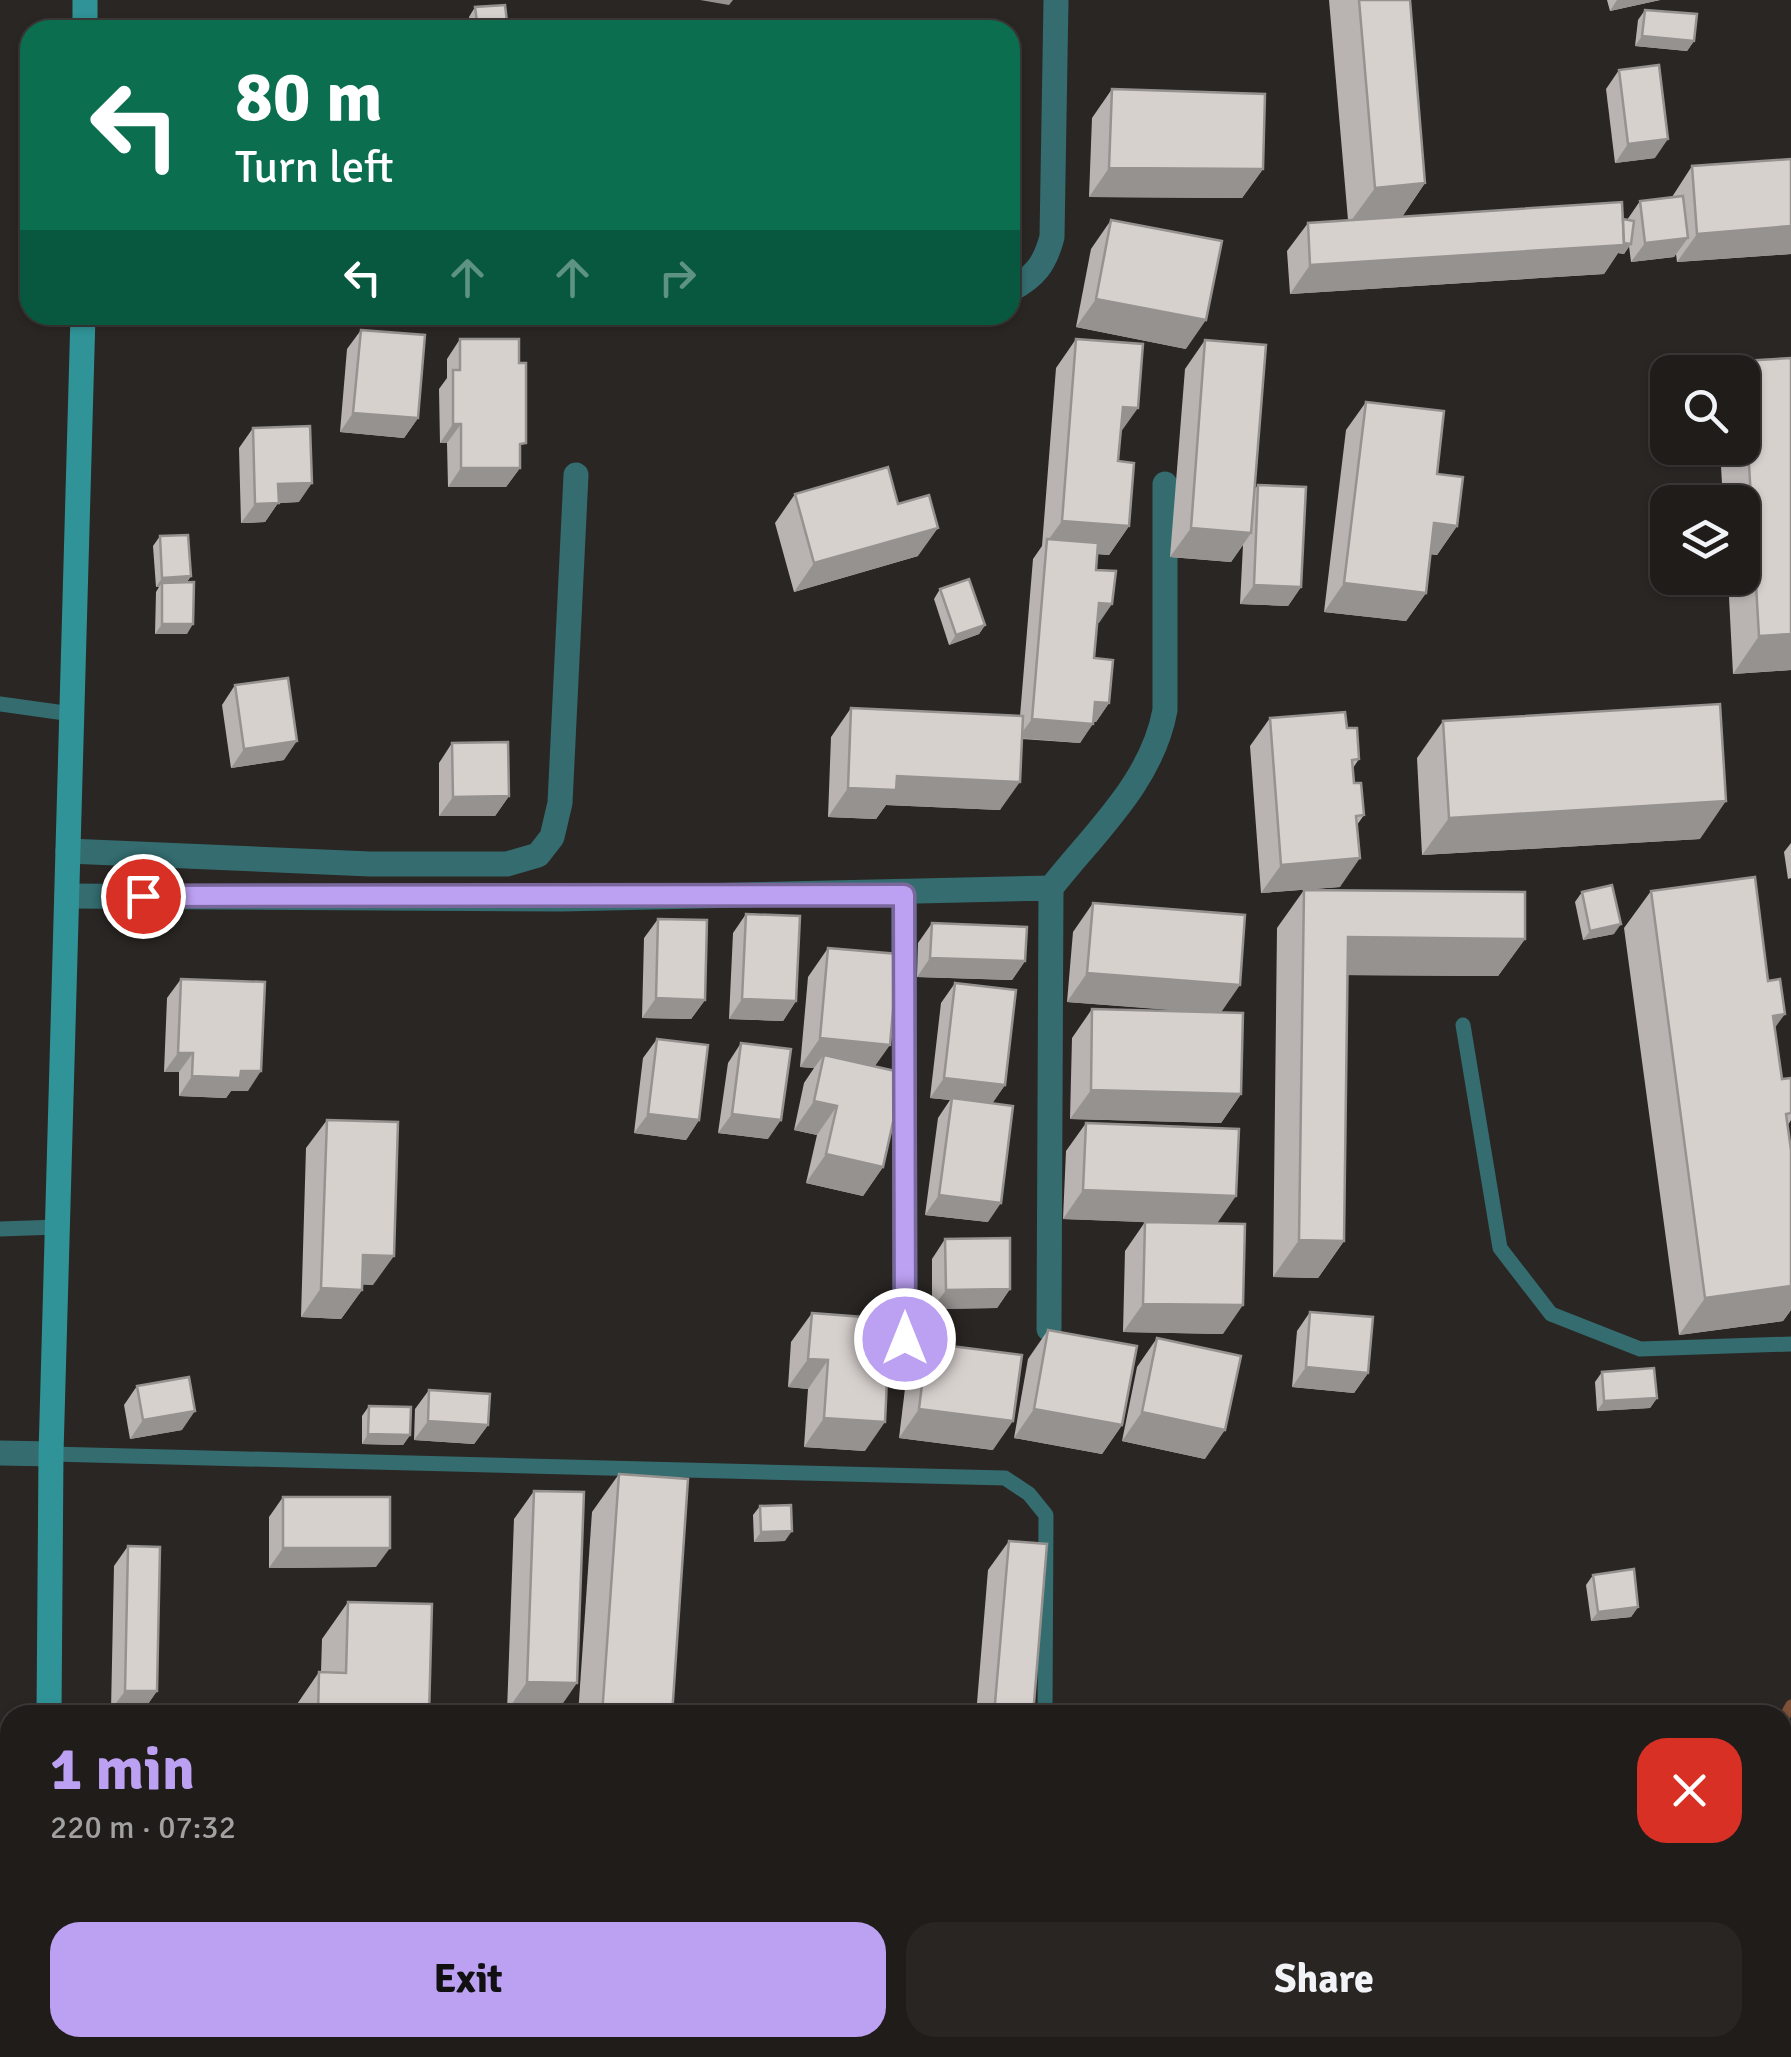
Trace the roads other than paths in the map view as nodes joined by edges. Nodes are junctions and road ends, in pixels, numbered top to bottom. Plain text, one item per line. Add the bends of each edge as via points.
1 (1056, 0) edge
2 (1020, 285) edge
3 (82, 325) edge
4 (576, 476) dead end
5 (1164, 484) dead end
6 (0, 704) edge
7 (72, 714) junction
8 (68, 851) junction
9 (1050, 888) junction
10 (904, 895) junction
11 (66, 896) junction
12 (1462, 1026) dead end
13 (0, 1228) edge
14 (58, 1228) junction
15 (1049, 1329) edge
16 (905, 1339) dead end
17 (1791, 1344) edge
18 (0, 1453) edge
19 (51, 1454) junction
20 (49, 1705) edge
21 (1045, 1705) edge

1 - 2 street via 1052,237 1046,261
3 - 7 main road
4 - 8 street via 560,804 552,837 538,855 507,864 370,864
5 - 9 street via 1160,738 1127,794
6 - 7 lane
7 - 8 main road
8 - 11 main road
9 - 10 street
9 - 15 street
10 - 11 street
10 - 16 street
11 - 14 main road
12 - 17 lane via 1500,1248 1551,1314 1640,1349
13 - 14 lane
14 - 19 main road
18 - 19 street
19 - 20 main road
19 - 21 lane via 1005,1478 1046,1515

